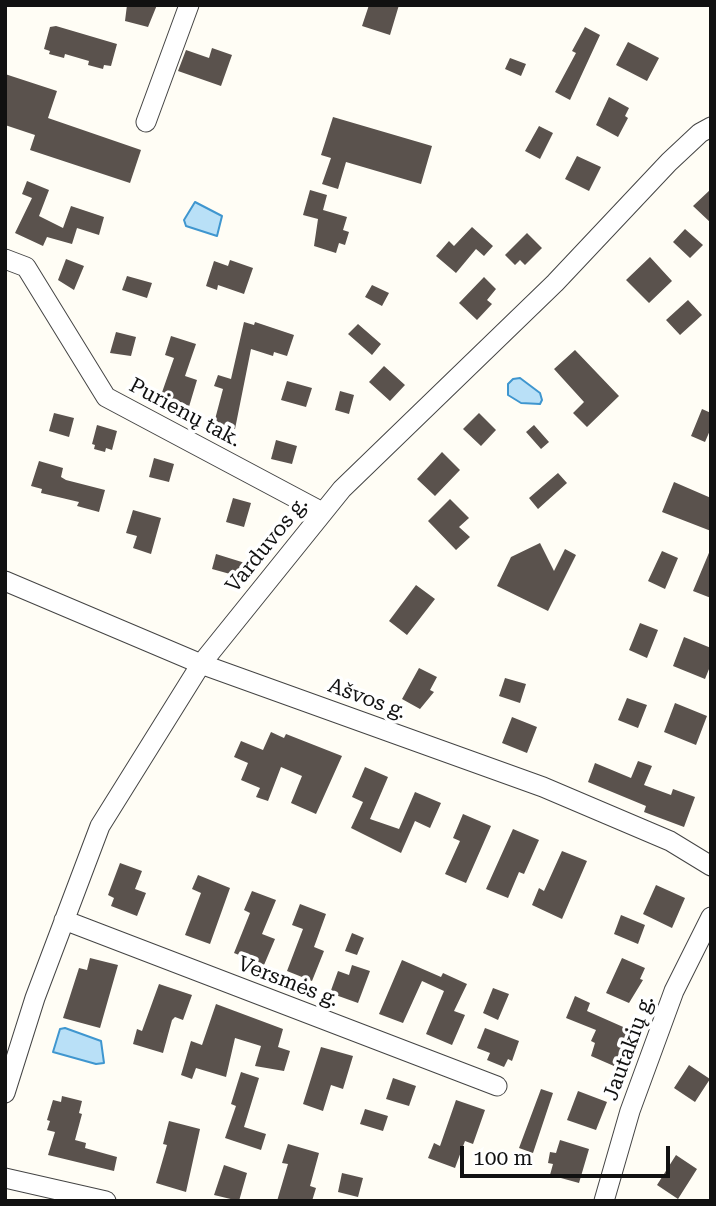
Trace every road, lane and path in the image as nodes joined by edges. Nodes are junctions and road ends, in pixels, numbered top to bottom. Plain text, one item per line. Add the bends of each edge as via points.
1 (189, 5) edge
2 (146, 122) dead end
3 (711, 128) edge
4 (5, 260) edge
5 (322, 512) junction
6 (5, 581) edge
7 (201, 664) junction
8 (711, 866) edge
9 (711, 917) edge
10 (64, 920) junction
11 (497, 1086) dead end
12 (5, 1093) edge
13 (5, 1178) edge
14 (106, 1201) edge
15 (604, 1201) edge

1 - 2 street
3 - 5 street, Varduvos g. via 669,162 555,283
4 - 5 street, Purienų tak. via 26,267 106,397
5 - 7 street, Varduvos g.
6 - 7 street, Ašvos g.
7 - 8 street, Ašvos g. via 543,787 670,841
7 - 10 street, Varduvos g. via 100,826
9 - 15 street, Jautakių g. via 674,991 630,1111
10 - 11 street, Versmės g.
10 - 12 street, Varduvos g.
13 - 14 street

